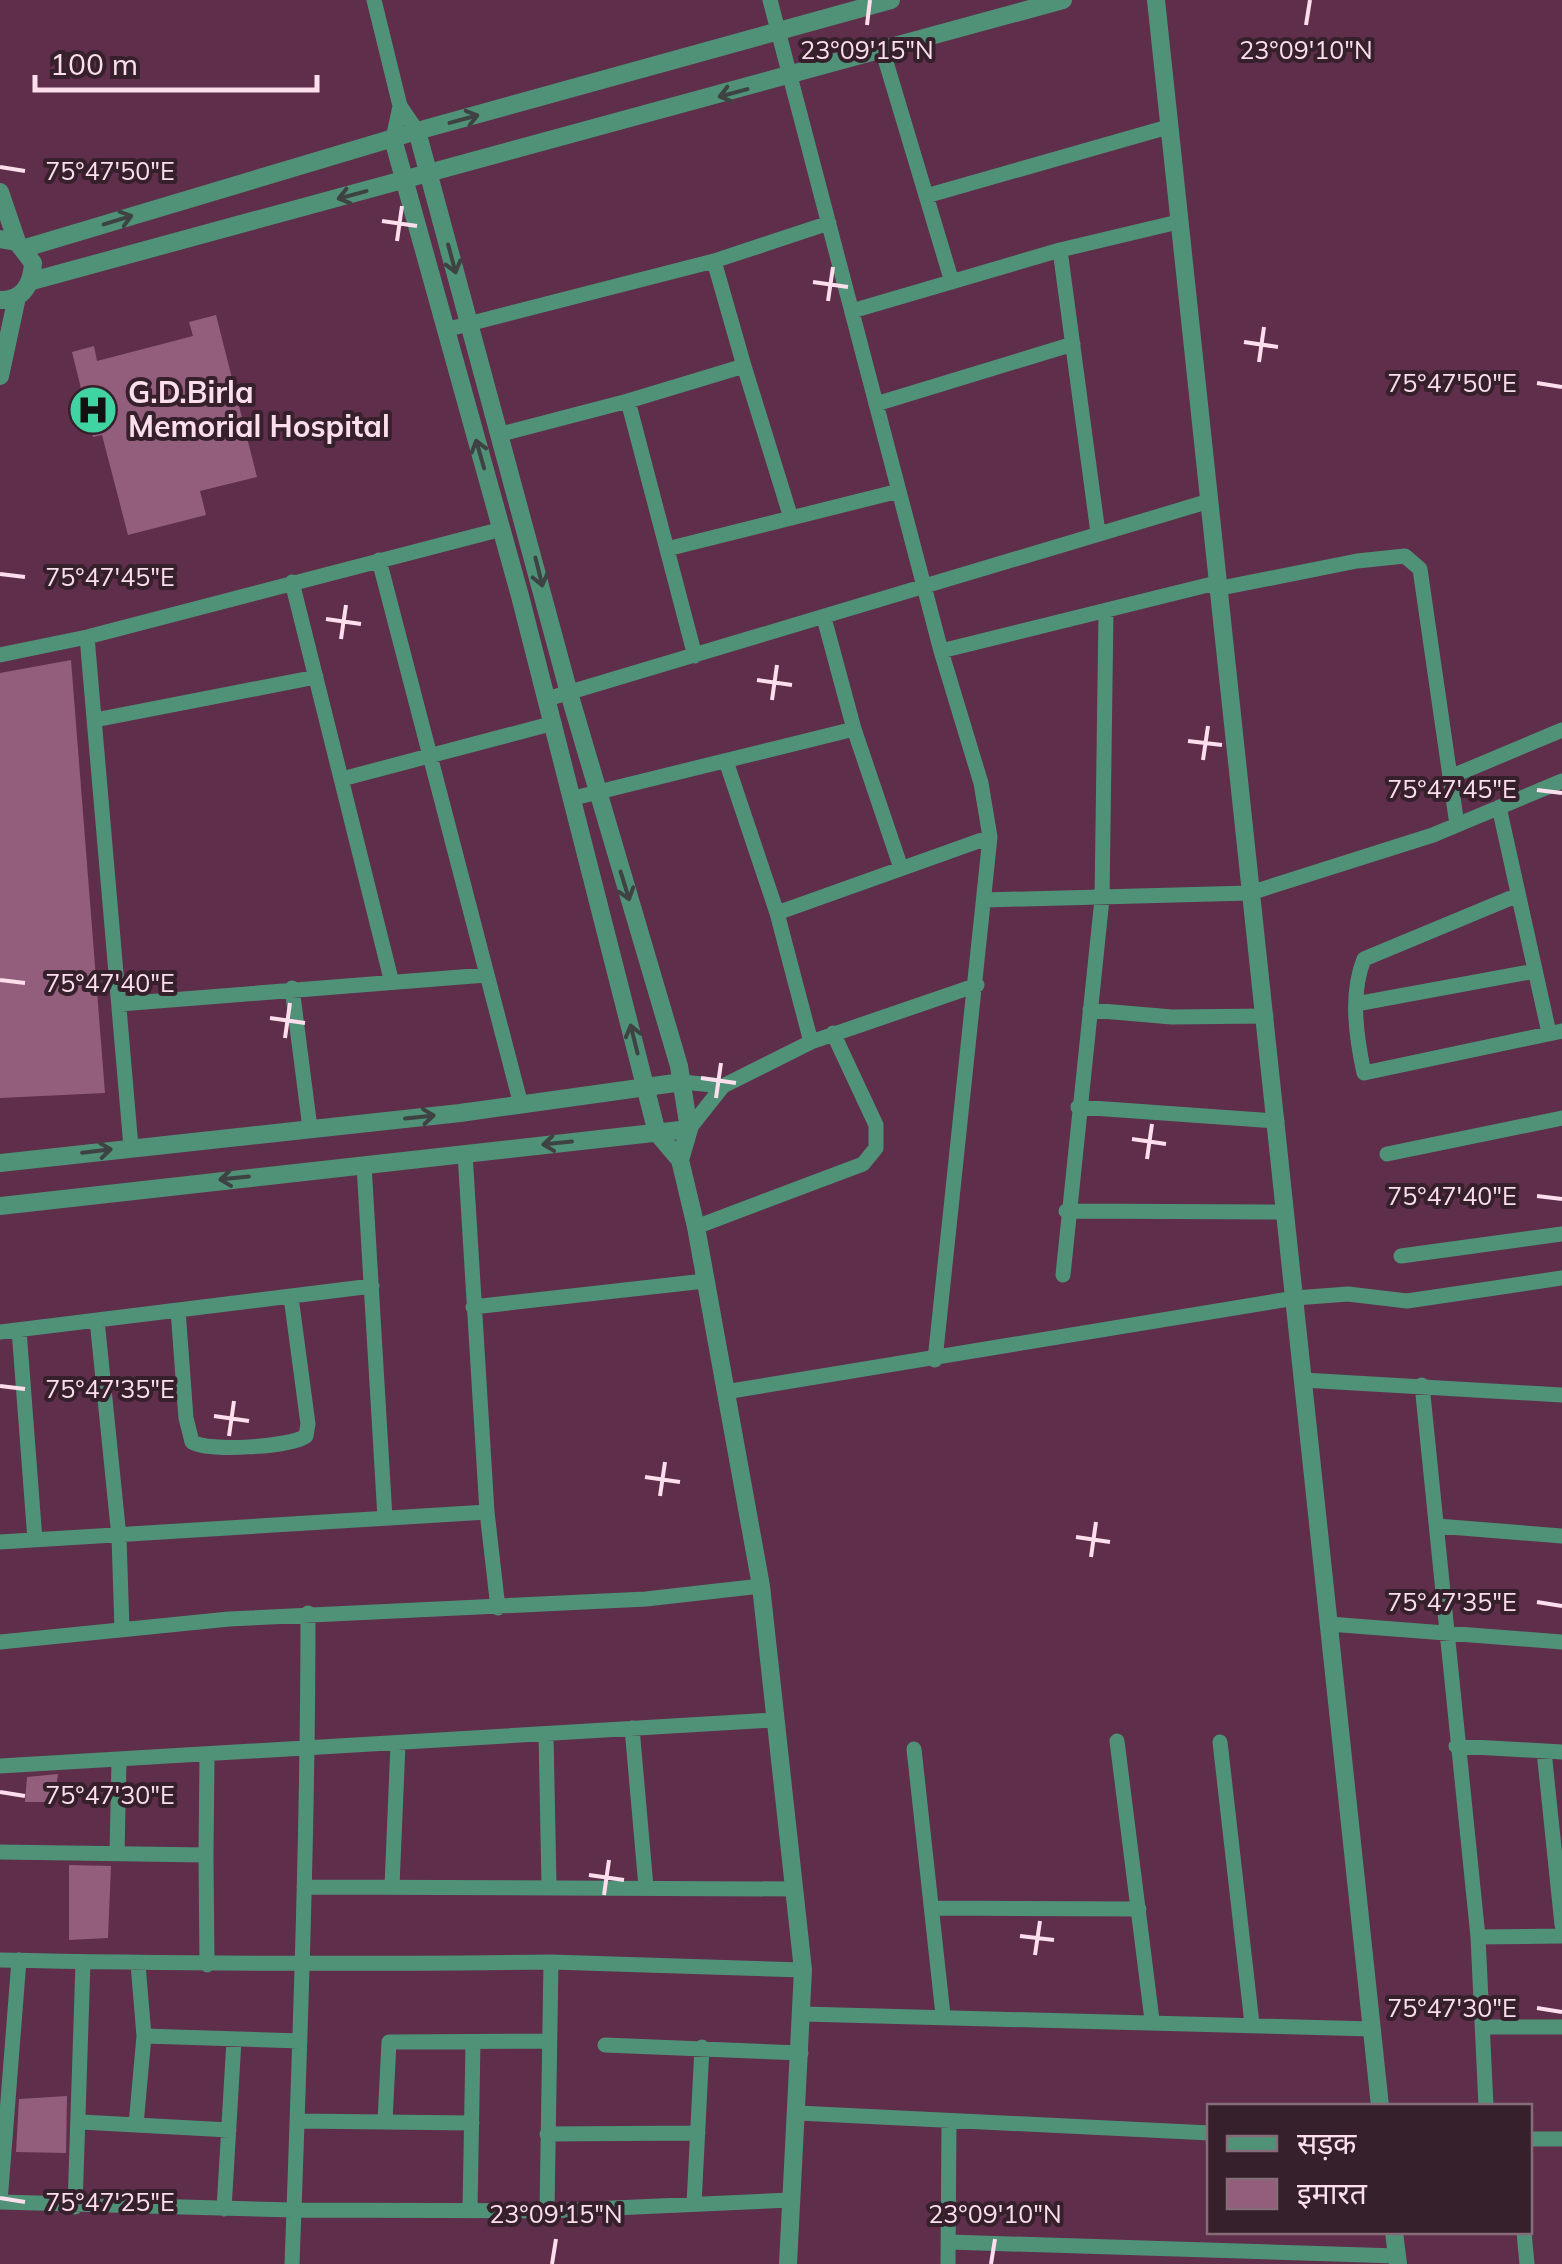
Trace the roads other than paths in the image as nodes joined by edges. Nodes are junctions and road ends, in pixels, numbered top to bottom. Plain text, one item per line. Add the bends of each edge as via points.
1 (374, 0) edge
2 (770, 0) edge
3 (892, 0) edge
4 (1063, 0) edge
5 (1156, 0) edge
6 (779, 32) junction
7 (883, 52) junction
8 (792, 77) junction
9 (400, 106) junction
10 (1168, 127) junction
11 (417, 131) junction
12 (393, 139) junction
13 (430, 174) junction
14 (403, 181) junction
15 (0, 192) edge
16 (926, 196) junction
17 (1178, 222) junction
18 (829, 224) junction
19 (14, 243) edge
20 (1060, 250) junction
21 (714, 261) junction
22 (32, 281) junction
23 (952, 282) junction
24 (9, 298) edge
25 (852, 311) junction
26 (468, 323) junction
27 (444, 330) junction
28 (1072, 344) junction
29 (744, 366) junction
30 (0, 376) edge
31 (628, 402) junction
32 (876, 404) junction
33 (502, 434) junction
34 (899, 491) junction
35 (1206, 502) junction
36 (791, 518) junction
37 (502, 529) junction
38 (1098, 533) junction
39 (667, 549) junction
40 (379, 560) junction
41 (292, 582) junction
42 (923, 583) junction
43 (1216, 586) junction
44 (1106, 612) junction
45 (824, 618) junction
46 (87, 638) junction
47 (941, 651) junction
48 (0, 655) edge
49 (695, 656) junction
50 (316, 677) junction
51 (569, 692) junction
52 (547, 699) junction
53 (95, 720) junction
54 (554, 723) junction
55 (854, 728) junction
56 (1562, 730) edge
57 (432, 758) junction
58 (726, 760) junction
59 (1450, 776) junction
60 (342, 779) junction
61 (1562, 781) edge
62 (598, 792) junction
63 (574, 798) junction
64 (1499, 807) junction
65 (1457, 825) junction
66 (990, 836) junction
67 (901, 868) junction
68 (1250, 893) junction
69 (1518, 895) junction
70 (1102, 899) junction
71 (984, 900) junction
72 (777, 913) junction
73 (1536, 971) junction
74 (486, 975) junction
75 (391, 979) junction
76 (977, 985) junction
77 (292, 988) junction
78 (120, 1004) junction
79 (1356, 1004) junction
80 (1090, 1010) junction
81 (1266, 1016) junction
82 (1556, 1032) edge
83 (834, 1033) junction
84 (811, 1042) junction
85 (682, 1082) junction
86 (723, 1086) junction
87 (646, 1088) junction
88 (521, 1105) junction
89 (1078, 1107) junction
90 (1562, 1118) edge
91 (1277, 1121) junction
92 (310, 1128) junction
93 (689, 1129) junction
94 (657, 1133) junction
95 (130, 1146) junction
96 (465, 1153) junction
97 (1387, 1154) dead end
98 (680, 1160) junction
99 (0, 1163) edge
100 (364, 1165) junction
101 (0, 1206) edge
102 (1066, 1211) junction
103 (1284, 1212) junction
104 (696, 1227) junction
105 (1562, 1234) edge
106 (1401, 1256) dead end
107 (1063, 1275) dead end
108 (1562, 1278) edge
109 (705, 1280) junction
110 (372, 1286) junction
111 (291, 1297) junction
112 (1295, 1298) junction
113 (473, 1307) junction
114 (178, 1310) junction
115 (97, 1320) junction
116 (19, 1330) junction
117 (0, 1332) edge
118 (935, 1360) junction
119 (1303, 1380) junction
120 (1422, 1384) junction
121 (725, 1392) junction
122 (1562, 1395) edge
123 (487, 1512) junction
124 (385, 1518) junction
125 (1436, 1526) junction
126 (1562, 1536) edge
127 (119, 1537) junction
128 (36, 1540) junction
129 (0, 1542) edge
130 (761, 1586) junction
131 (498, 1608) junction
132 (308, 1614) junction
133 (1329, 1624) junction
134 (122, 1630) junction
135 (1445, 1633) junction
136 (0, 1642) edge
137 (1562, 1642) edge
138 (774, 1720) junction
139 (632, 1728) junction
140 (546, 1734) junction
141 (1117, 1741) dead end
142 (1220, 1742) dead end
143 (398, 1744) junction
144 (1456, 1746) junction
145 (308, 1750) junction
146 (914, 1750) dead end
147 (1544, 1751) junction
148 (1562, 1752) edge
149 (206, 1755) junction
150 (119, 1760) junction
151 (0, 1766) edge
152 (1557, 1846) edge
153 (0, 1852) edge
154 (118, 1854) junction
155 (206, 1855) junction
156 (549, 1885) junction
157 (392, 1886) junction
158 (646, 1887) junction
159 (304, 1888) junction
160 (793, 1889) junction
161 (933, 1908) junction
162 (1139, 1910) junction
163 (1562, 1925) edge
164 (1562, 1936) edge
165 (1478, 1937) junction
166 (0, 1960) edge
167 (19, 1960) junction
168 (83, 1962) junction
169 (551, 1962) junction
170 (138, 1964) junction
171 (303, 1964) junction
172 (206, 1965) junction
173 (802, 1970) junction
174 (803, 2014) junction
175 (943, 2015) junction
176 (1152, 2020) junction
177 (1252, 2024) junction
178 (1562, 2027) edge
179 (1372, 2028) junction
180 (1483, 2028) junction
181 (144, 2036) junction
182 (234, 2040) junction
183 (300, 2041) junction
184 (549, 2041) junction
185 (473, 2042) junction
186 (605, 2045) dead end
187 (702, 2047) junction
188 (801, 2053) junction
189 (1380, 2104) edge
190 (1486, 2104) edge
191 (798, 2114) junction
192 (297, 2120) junction
193 (949, 2121) junction
194 (81, 2122) junction
195 (385, 2122) junction
196 (472, 2123) junction
197 (136, 2125) junction
198 (229, 2130) junction
199 (698, 2133) junction
200 (547, 2134) junction
201 (1207, 2134) edge
202 (1532, 2139) edge
203 (1562, 2139) edge
204 (791, 2200) junction
205 (0, 2202) edge
206 (694, 2204) junction
207 (75, 2207) junction
208 (224, 2210) junction
209 (294, 2210) junction
210 (470, 2210) junction
211 (547, 2210) junction
212 (1394, 2234) edge
213 (1524, 2234) edge
214 (948, 2242) junction
215 (1064, 2244) junction
216 (1269, 2257) edge
217 (1397, 2260) edge
218 (292, 2264) edge
219 (788, 2264) edge
220 (948, 2264) edge
221 (1063, 2264) edge
222 (1527, 2264) edge

1 - 9 street
2 - 6 street
3 - 6 street
4 - 7 street
5 - 10 street
6 - 8 street
11 -> 6 street
7 - 8 street
7 - 16 street
8 -> 13 street
8 - 18 street
9 - 11 street
9 - 12 street
10 - 16 street
10 - 17 street
11 - 12 street
11 - 13 street
12 - 14 street
19 -> 12 street
13 - 14 street
13 -> 26 street
14 -> 22 street
14 - 27 street
15 - 19 street
16 - 23 street
17 - 20 street
17 - 35 street
18 - 21 street
18 - 25 street
19 - 22 street via 33,264
20 - 23 street
20 - 28 street
21 - 26 street
21 - 29 street
22 - 24 street
23 - 25 street
24 - 30 street
25 - 32 street
26 - 27 street
26 - 33 street
37 -> 27 street
28 - 32 street
28 - 38 street
29 - 31 street
29 - 36 street
31 - 33 street
31 - 39 street
32 - 34 street
33 -> 51 street
34 - 36 street
34 - 42 street
35 - 38 street
35 - 43 street
36 - 39 street
37 - 40 street
37 - 52 street
38 - 42 street
39 - 49 street
40 - 41 street
40 - 57 street
41 - 46 street
41 - 50 street
42 - 45 street
42 - 47 street
43 - 44 street
43 - 59 street via 1357,561 1405,556 1415,564
43 - 68 street
44 - 47 street
44 - 70 street
45 - 49 street
45 - 55 street
46 - 48 street
46 - 53 street
47 - 66 street via 982,783
49 - 51 street
50 - 53 street
50 - 60 street
51 - 52 street
51 - 62 street
52 - 54 street
53 - 78 street
54 - 57 street
54 - 63 street
55 - 58 street
55 - 67 street
56 - 59 street
57 - 60 street
57 - 74 street
58 - 62 street
58 - 72 street
59 - 65 street
60 - 75 street
61 - 64 street
62 - 63 street
62 -> 85 street
87 -> 63 street
64 - 65 street
64 - 69 street
65 - 68 street
66 - 67 street
66 - 71 street
67 - 72 street
68 - 70 street
68 - 81 street
69 - 73 street
69 - 79 street via 1364,959
70 - 71 street
70 - 80 street
71 - 76 street
72 - 84 street
73 - 79 street
73 - 82 street
74 - 75 street
74 - 88 street
75 - 77 street
76 - 83 street
76 - 118 street
77 - 78 street
77 - 92 street
78 - 95 street
79 - 82 street via 1364,1073
80 - 81 street
80 - 89 street
81 - 91 street
83 - 84 street
83 - 104 street via 876,1125 876,1148 863,1164
84 - 86 street
85 - 86 street
85 - 87 street
85 - 93 street
86 - 93 street
87 - 88 street
87 - 94 street
92 -> 88 street
89 - 91 street
89 - 102 street
90 - 97 street
91 - 103 street
92 - 95 street
93 - 94 street
93 - 98 street
94 -> 96 street
94 - 98 street
99 -> 95 street
96 - 100 street
96 - 113 street
98 - 104 street
100 -> 101 street
100 - 110 street
102 - 103 street
102 - 107 street
103 - 112 street
104 - 109 street
105 - 106 street
108 - 112 street via 1408,1302 1348,1294
109 - 113 street
109 - 121 street
110 - 111 street
110 - 124 street
111 - 114 street
111 - 114 street via 308,1424 306,1436 288,1443 192,1442
112 - 118 street
112 - 119 street
113 - 123 street
114 - 115 street
115 - 116 street
115 - 127 street
116 - 117 street
116 - 128 street
118 - 121 street
119 - 120 street
119 - 133 street
120 - 122 street
120 - 125 street
121 - 130 street
123 - 124 street
123 - 131 street
124 - 127 street
125 - 126 street
125 - 135 street
127 - 128 street
127 - 134 street
128 - 129 street
130 - 131 street
130 - 138 street
131 - 132 street
132 - 134 street
132 - 145 street
133 - 135 street
133 - 179 street
134 - 136 street
135 - 137 street
135 - 144 street
138 - 139 street
138 - 160 street
139 - 140 street
139 - 158 street
140 - 143 street
140 - 156 street
141 - 162 street
142 - 177 street
143 - 145 street
143 - 157 street
144 - 147 street
144 - 165 street
145 - 149 street
145 - 159 street
146 - 161 street
147 - 148 street
147 - 152 street
149 - 150 street
149 - 155 street
150 - 151 street
150 - 154 street
152 - 163 street
153 - 154 street
154 - 155 street
155 - 172 street
156 - 157 street
156 - 158 street
157 - 159 street
158 - 160 street
159 - 171 street
160 - 173 street
161 - 162 street
161 - 175 street
162 - 176 street
164 - 165 street
165 - 180 street
166 - 167 street
167 - 168 street
167 - 205 street
168 - 170 street
168 - 194 street
169 - 171 street
169 - 173 street
169 - 184 street
170 - 172 street
170 - 181 street
171 - 172 street
171 - 183 street
173 - 174 street
174 - 175 street
174 - 188 street
175 - 176 street
176 - 177 street
177 - 179 street
178 - 180 street
179 - 189 street
180 - 190 street
181 - 182 street
181 - 197 street
182 - 183 street
182 - 198 street
183 - 192 street
184 - 185 street
184 - 200 street
185 - 195 street via 389,2042
185 - 196 street
186 - 187 street
187 - 188 street
187 - 199 street
188 - 191 street
191 - 193 street
191 - 204 street
192 - 195 street
192 - 209 street
193 - 201 street
193 - 214 street
194 - 197 street
194 - 207 street
195 - 196 street
196 - 210 street
197 - 198 street
198 - 208 street
199 - 200 street
199 - 206 street
200 - 211 street
202 - 203 street
204 - 206 street
204 - 219 street
205 - 207 street
206 - 211 street
207 - 208 street
208 - 209 street
209 - 210 street
209 - 218 street
210 - 211 street
212 - 217 street
213 - 222 street
214 - 215 street
214 - 220 street
215 - 216 street
215 - 221 street
216 - 217 street

